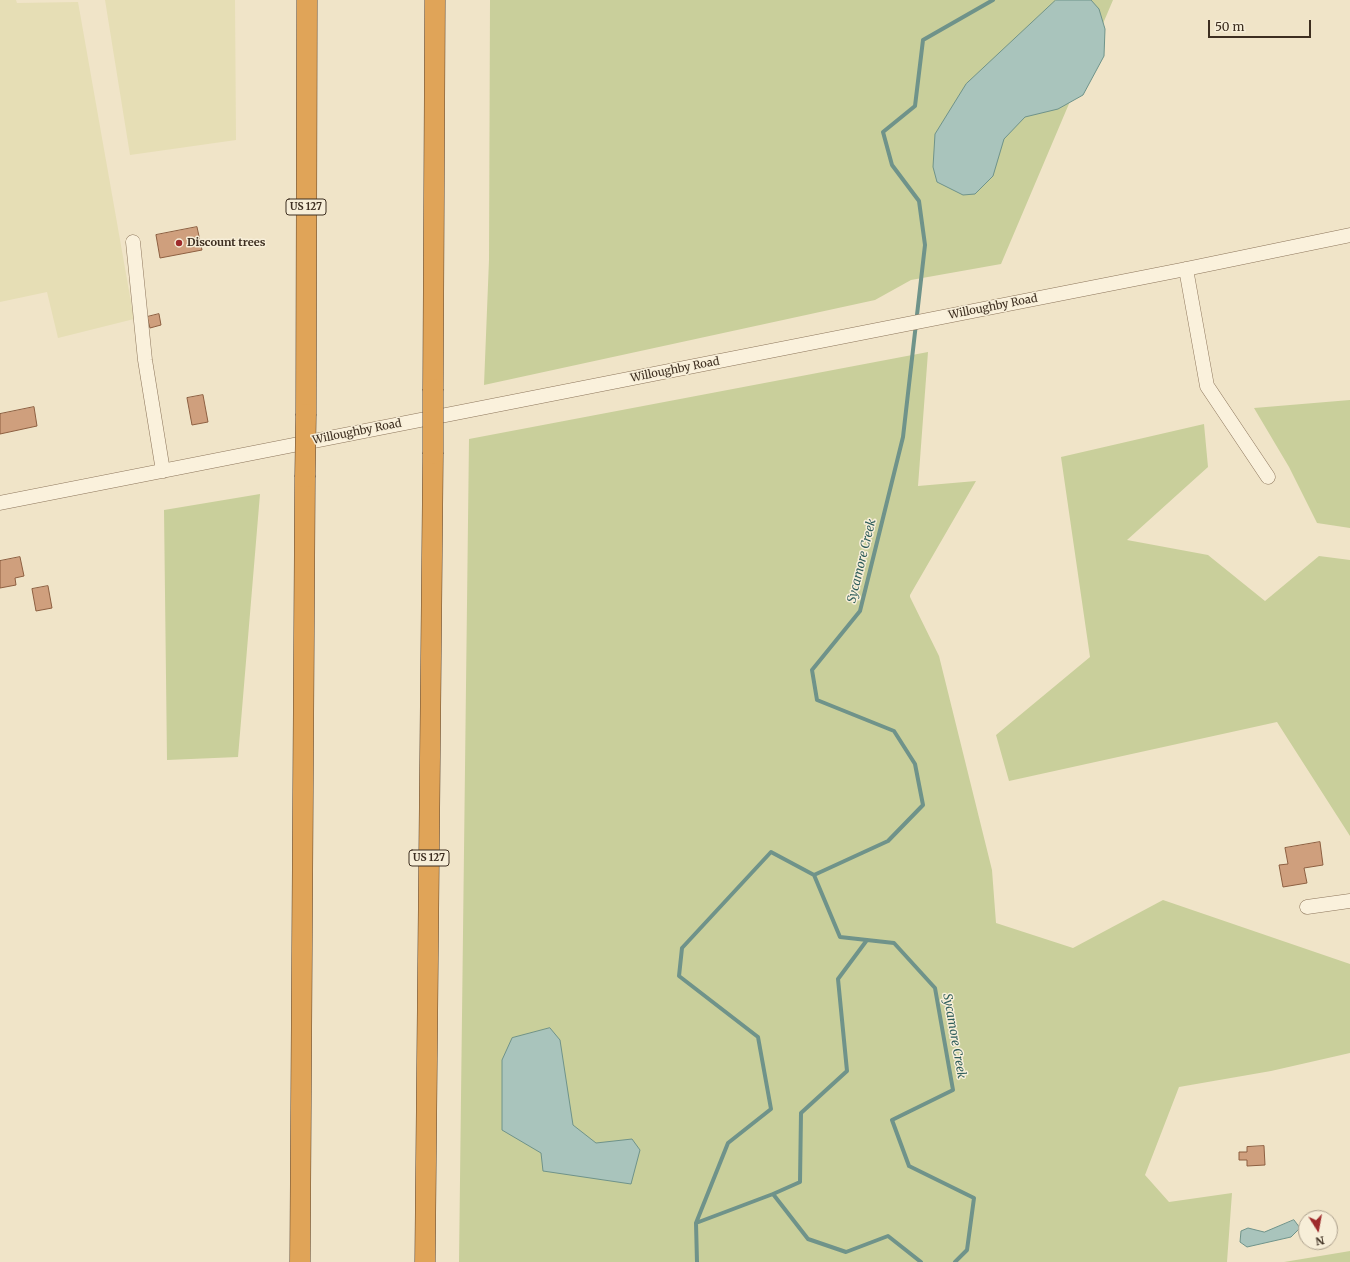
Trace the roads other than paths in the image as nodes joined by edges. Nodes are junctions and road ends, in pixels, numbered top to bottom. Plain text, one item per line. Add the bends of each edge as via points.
1 (307, 0) edge
2 (435, 0) edge
3 (1350, 235) edge
4 (133, 242) dead end
5 (1186, 269) junction
6 (163, 471) junction
7 (1268, 477) dead end
8 (0, 503) edge
9 (1350, 901) edge
10 (1307, 907) dead end
11 (300, 1204) junction
12 (294, 1262) edge
13 (300, 1262) edge
14 (425, 1262) edge

1 - 11 highway, US 127, bridge
2 - 14 highway, US 127, bridge
3 - 5 street, Willoughby Road
4 - 6 street via 145,360
5 - 6 street, Willoughby Road
5 - 7 street via 1207,386
6 - 8 street, Willoughby Road
9 - 10 street
11 - 12 highway
11 - 13 highway, US 127

